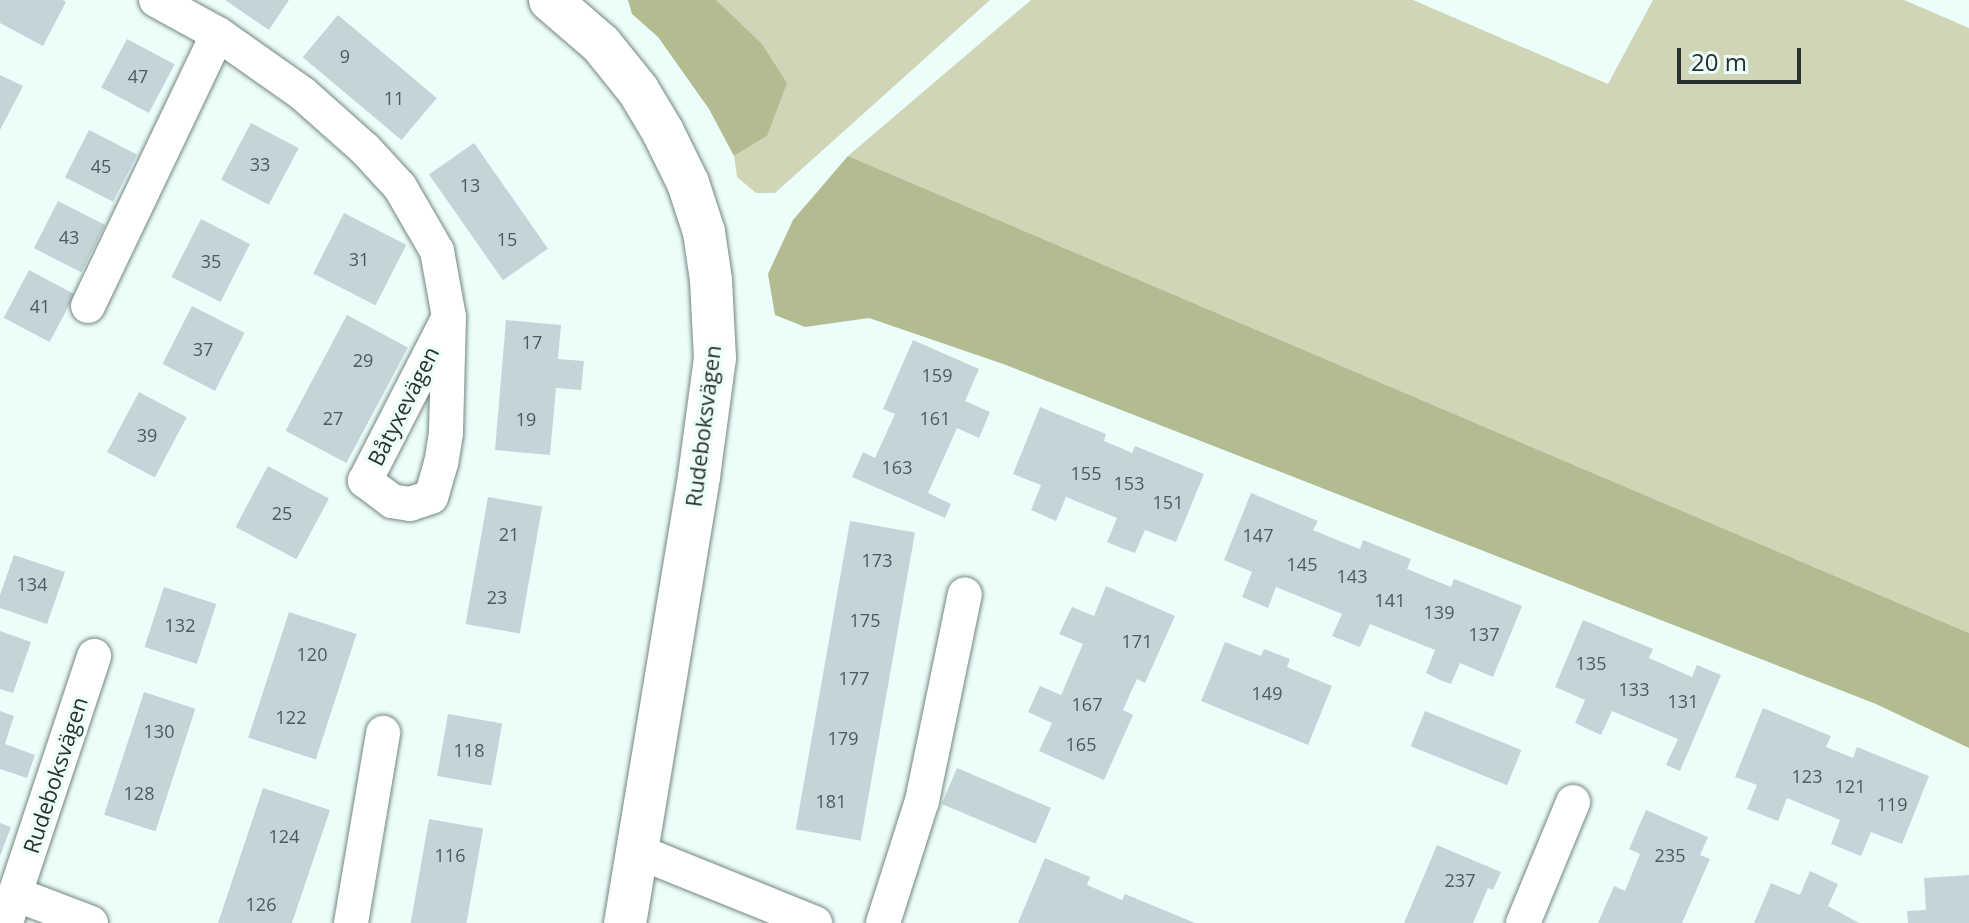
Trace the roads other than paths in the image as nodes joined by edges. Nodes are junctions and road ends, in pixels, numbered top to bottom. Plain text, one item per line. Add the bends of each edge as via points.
1 (156, 0) edge
2 (550, 0) edge
3 (218, 34) junction
4 (88, 306) dead end
5 (449, 317) junction
6 (965, 594) dead end
7 (94, 656) dead end
8 (383, 733) dead end
9 (1573, 802) dead end
10 (639, 852) junction
11 (10, 908) edge
12 (91, 923) edge
13 (351, 923) edge
14 (625, 923) edge
15 (815, 923) edge
16 (883, 923) edge
17 (1523, 923) edge

1 - 3 street, Båtyxevägen
2 - 10 street, Rudeboksvägen via 601,44 663,132 704,232 711,280 715,358
3 - 4 street
3 - 5 street, Båtyxevägen via 303,94 400,187 437,251
5 - 5 street, Båtyxevägen via 446,433 437,480 431,497 410,504 392,501 365,481
6 - 16 street via 922,801
7 - 11 street, Rudeboksvägen
8 - 13 street
9 - 17 street
10 - 14 street, Rudeboksvägen
10 - 15 street
11 - 12 street, Rudeboksvägen

